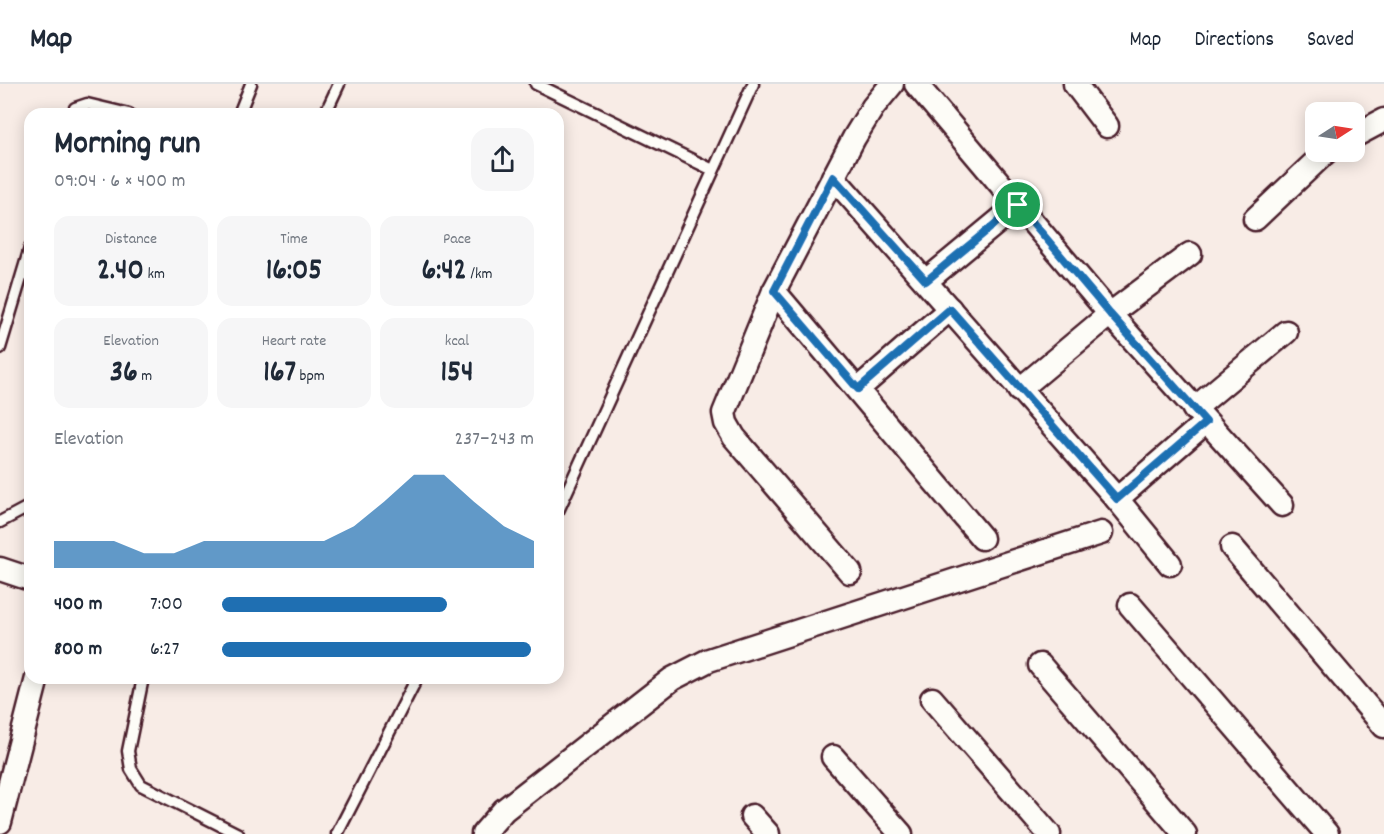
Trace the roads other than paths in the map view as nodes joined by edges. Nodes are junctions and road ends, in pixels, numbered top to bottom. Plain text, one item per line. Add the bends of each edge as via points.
1 (251, 84) edge
2 (339, 84) edge
3 (536, 84) edge
4 (753, 84) edge
5 (892, 84) edge
6 (916, 84) edge
7 (1075, 84) edge
8 (75, 108) edge
9 (104, 108) edge
10 (241, 108) edge
11 (328, 108) edge
12 (1384, 120) edge
13 (1107, 126) dead end
14 (1365, 130) edge
15 (1316, 162) edge
16 (713, 170) junction
17 (833, 177) junction
18 (1018, 205) junction
19 (1256, 219) dead end
20 (1190, 254) dead end
21 (24, 268) edge
22 (926, 281) junction
23 (774, 291) junction
24 (950, 309) junction
25 (1110, 314) junction
26 (1286, 332) dead end
27 (0, 348) edge
28 (858, 389) junction
29 (1019, 390) junction
30 (1200, 415) junction
31 (564, 499) edge
32 (1117, 499) junction
33 (1282, 505) dead end
34 (24, 509) edge
35 (0, 522) edge
36 (1101, 533) dead end
37 (982, 538) dead end
38 (1232, 547) dead end
39 (1170, 564) dead end
40 (0, 569) edge
41 (850, 572) dead end
42 (24, 577) edge
43 (1130, 605) dead end
44 (1040, 665) dead end
45 (35, 684) edge
46 (142, 684) edge
47 (414, 684) edge
48 (932, 699) dead end
49 (1384, 726) edge
50 (833, 757) dead end
51 (752, 816) dead end
52 (0, 822) edge
53 (238, 834) edge
54 (337, 834) edge
55 (483, 834) edge
56 (768, 834) edge
57 (901, 834) edge
58 (1049, 834) edge
59 (1185, 834) edge
60 (1327, 834) edge

1 - 10 lane
2 - 11 lane
3 - 16 lane
4 - 16 lane
5 - 17 street via 873,107
6 - 18 street
7 - 13 street
8 - 9 lane via 87,104
12 - 14 street
15 - 19 street
16 - 31 lane
17 - 22 street
17 - 23 street
18 - 22 street
18 - 25 street
20 - 25 street
21 - 27 lane
22 - 24 street
23 - 28 street
23 - 41 street via 724,413 726,423
24 - 28 street
24 - 29 street
25 - 29 street
25 - 30 street
26 - 30 street
28 - 37 street
29 - 32 street
30 - 32 street
30 - 33 street
32 - 39 street
34 - 35 lane
36 - 55 street via 709,660 672,679 504,810
38 - 49 street
40 - 42 street
43 - 60 street
44 - 59 street
45 - 52 street
46 - 53 lane via 128,751 131,769 141,785
47 - 54 lane
48 - 58 street
50 - 57 street
51 - 56 street

